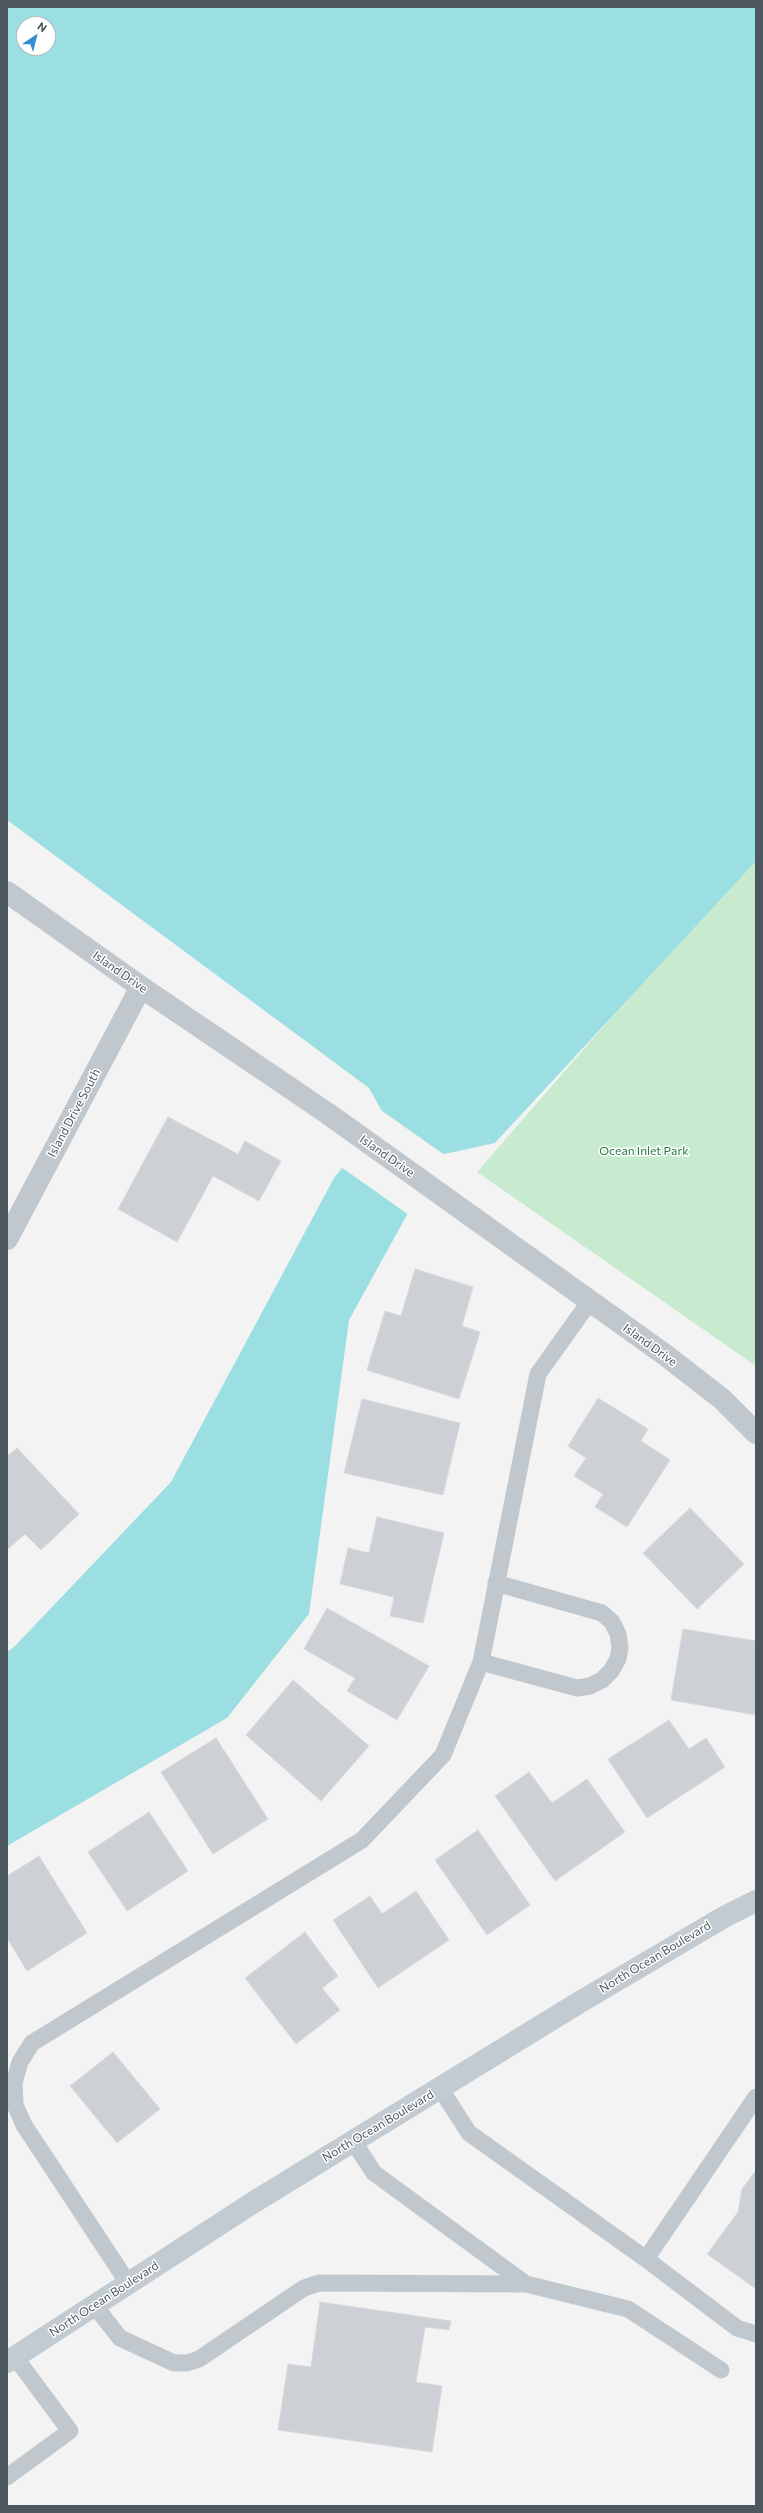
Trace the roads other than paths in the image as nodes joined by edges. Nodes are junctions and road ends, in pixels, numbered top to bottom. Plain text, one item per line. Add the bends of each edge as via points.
1 (7, 892) edge
2 (141, 987) junction
3 (7, 1239) edge
4 (590, 1301) junction
5 (756, 1433) edge
6 (496, 1583) junction
7 (482, 1662) junction
8 (756, 1901) edge
9 (440, 2088) junction
10 (756, 2096) edge
11 (353, 2141) junction
12 (646, 2259) junction
13 (128, 2283) junction
14 (526, 2284) junction
15 (94, 2305) junction
16 (756, 2334) edge
17 (11, 2360) edge
18 (721, 2370) dead end
19 (7, 2477) edge

1 - 2 street, Island Drive
2 - 3 street, Island Drive South
2 - 4 street, Island Drive via 327,1114
4 - 5 street, Island Drive via 722,1399
4 - 6 lane via 538,1374
6 - 7 lane
6 - 7 lane via 602,1613 612,1622 618,1634 619,1653 611,1671 602,1680 590,1686 577,1688
7 - 13 lane via 443,1755 362,1840 32,2043 20,2062 14,2083 15,2106 24,2126
8 - 9 main road, North Ocean Boulevard via 724,1917 587,1998
9 - 11 main road, North Ocean Boulevard
9 - 12 lane via 469,2132
10 - 12 lane
11 - 13 main road, North Ocean Boulevard
11 - 14 lane via 374,2173
12 - 16 lane via 737,2328
13 - 15 main road, North Ocean Boulevard
14 - 15 lane via 319,2283 304,2288 199,2359 187,2363 174,2363 120,2338
14 - 18 lane via 628,2309
15 - 17 main road, North Ocean Boulevard
17 - 19 lane via 70,2431

